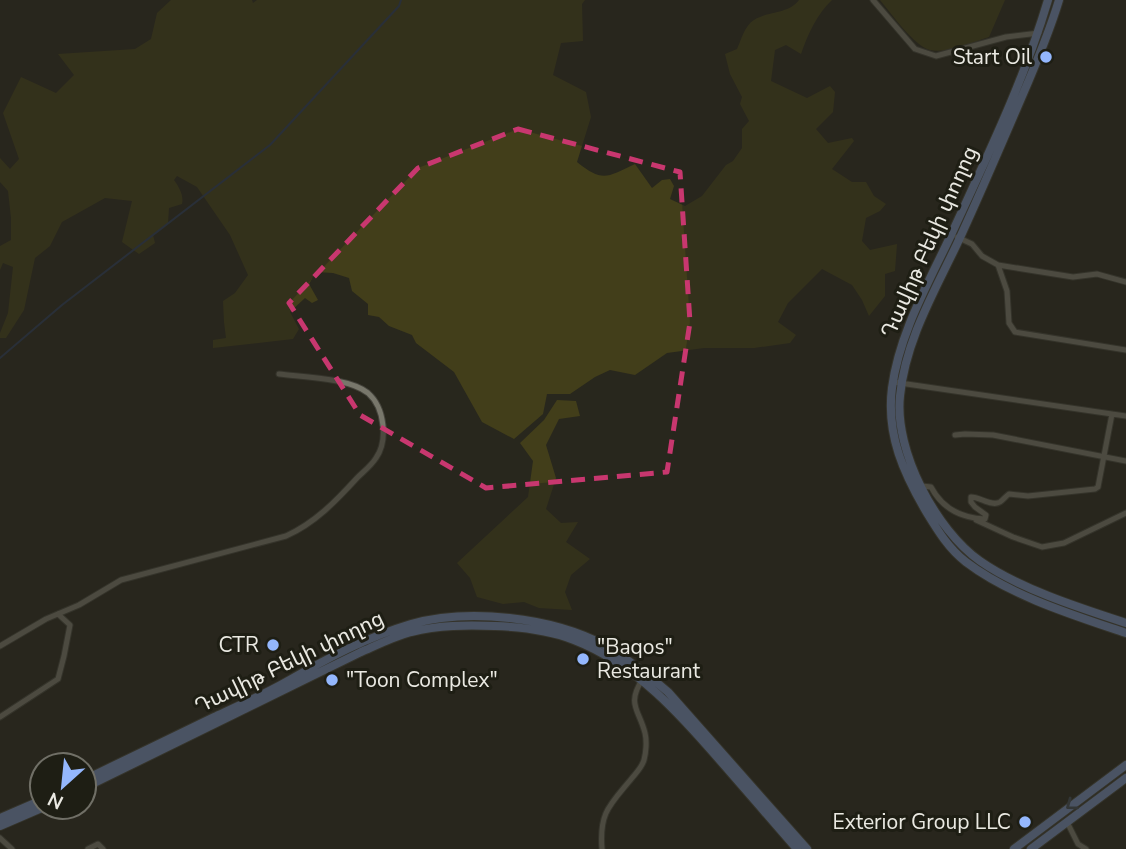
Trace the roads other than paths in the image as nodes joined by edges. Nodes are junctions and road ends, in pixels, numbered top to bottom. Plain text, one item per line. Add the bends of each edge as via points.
1 (873, 0) edge
2 (1048, 0) edge
3 (1059, 0) edge
4 (1049, 31) junction
5 (1038, 33) junction
6 (955, 236) junction
7 (998, 265) junction
8 (1126, 282) edge
9 (1126, 350) edge
10 (279, 374) dead end
11 (897, 382) junction
12 (1112, 414) junction
13 (1126, 415) edge
14 (955, 435) dead end
15 (1105, 457) junction
16 (1126, 461) edge
17 (922, 486) junction
18 (1126, 513) edge
19 (974, 519) junction
20 (58, 614) junction
21 (1126, 623) edge
22 (1126, 633) edge
23 (0, 646) edge
24 (644, 677) junction
25 (0, 717) edge
26 (190, 732) junction
27 (1126, 765) edge
28 (98, 774) edge
29 (1126, 778) edge
30 (98, 781) edge
31 (764, 805) junction
32 (28, 806) edge
33 (28, 814) edge
34 (0, 818) edge
35 (1067, 822) junction
36 (0, 827) edge
37 (0, 838) edge
38 (12, 849) edge
39 (88, 849) edge
40 (103, 849) edge
41 (602, 849) edge
42 (797, 849) edge
43 (807, 849) edge
44 (1014, 849) edge
45 (1031, 849) edge
46 (1086, 849) edge

1 - 5 street via 915,49 936,56
2 - 5 main road, Դավիթ Բեկի փողոց
3 - 4 main road, Դավիթ Բեկի փողոց
4 - 5 street
4 - 6 main road, Դավիթ Բեկի փողոց via 982,190
5 - 6 main road, Դավիթ Բեկի փողոց
6 - 7 street
6 - 11 main road, Դավիթ Բեկի փողոց
7 - 8 street via 1073,276 1097,274
7 - 9 street via 1007,291 1009,323 1015,332
10 - 20 street via 344,382 368,393 382,422 377,458 312,523 299,530 121,580
11 - 12 street
11 - 17 main road, Դավիթ Բեկի փողոց via 900,425
11 - 22 main road, Դավիթ Բեկի փողոց via 891,424 898,457 916,495 952,549 1008,587
12 - 13 street
12 - 15 street
14 - 15 street via 993,435
15 - 16 street
15 - 19 street via 1095,489 1009,494 997,504 971,497 986,515
17 - 19 street via 931,487 942,504
17 - 21 main road, Դավիթ Բեկի փողոց via 954,538 982,562 1043,593
18 - 19 street via 1064,543 1042,547
20 - 23 street
20 - 25 street via 70,625 58,679
24 - 26 main road, Դավիթ Բեկի փողոց via 570,638 527,628 429,628 335,660
24 - 31 main road, Դավիթ Բեկի փողոց
24 - 41 street via 634,705 646,735 645,756 606,811 600,832
26 - 28 main road, Դավիթ Բեկի փողոց
26 - 30 main road, Դավիթ Բեկի փողոց
27 -> 44 main road
29 - 35 main road
31 - 42 main road, Դավիթ Բեկի փողոց
31 - 43 main road, Դավիթ Բեկի փողոց
32 - 34 main road
33 - 36 main road
35 - 45 main road
35 - 46 street via 1078,844
37 - 38 street
39 - 40 street via 98,844

